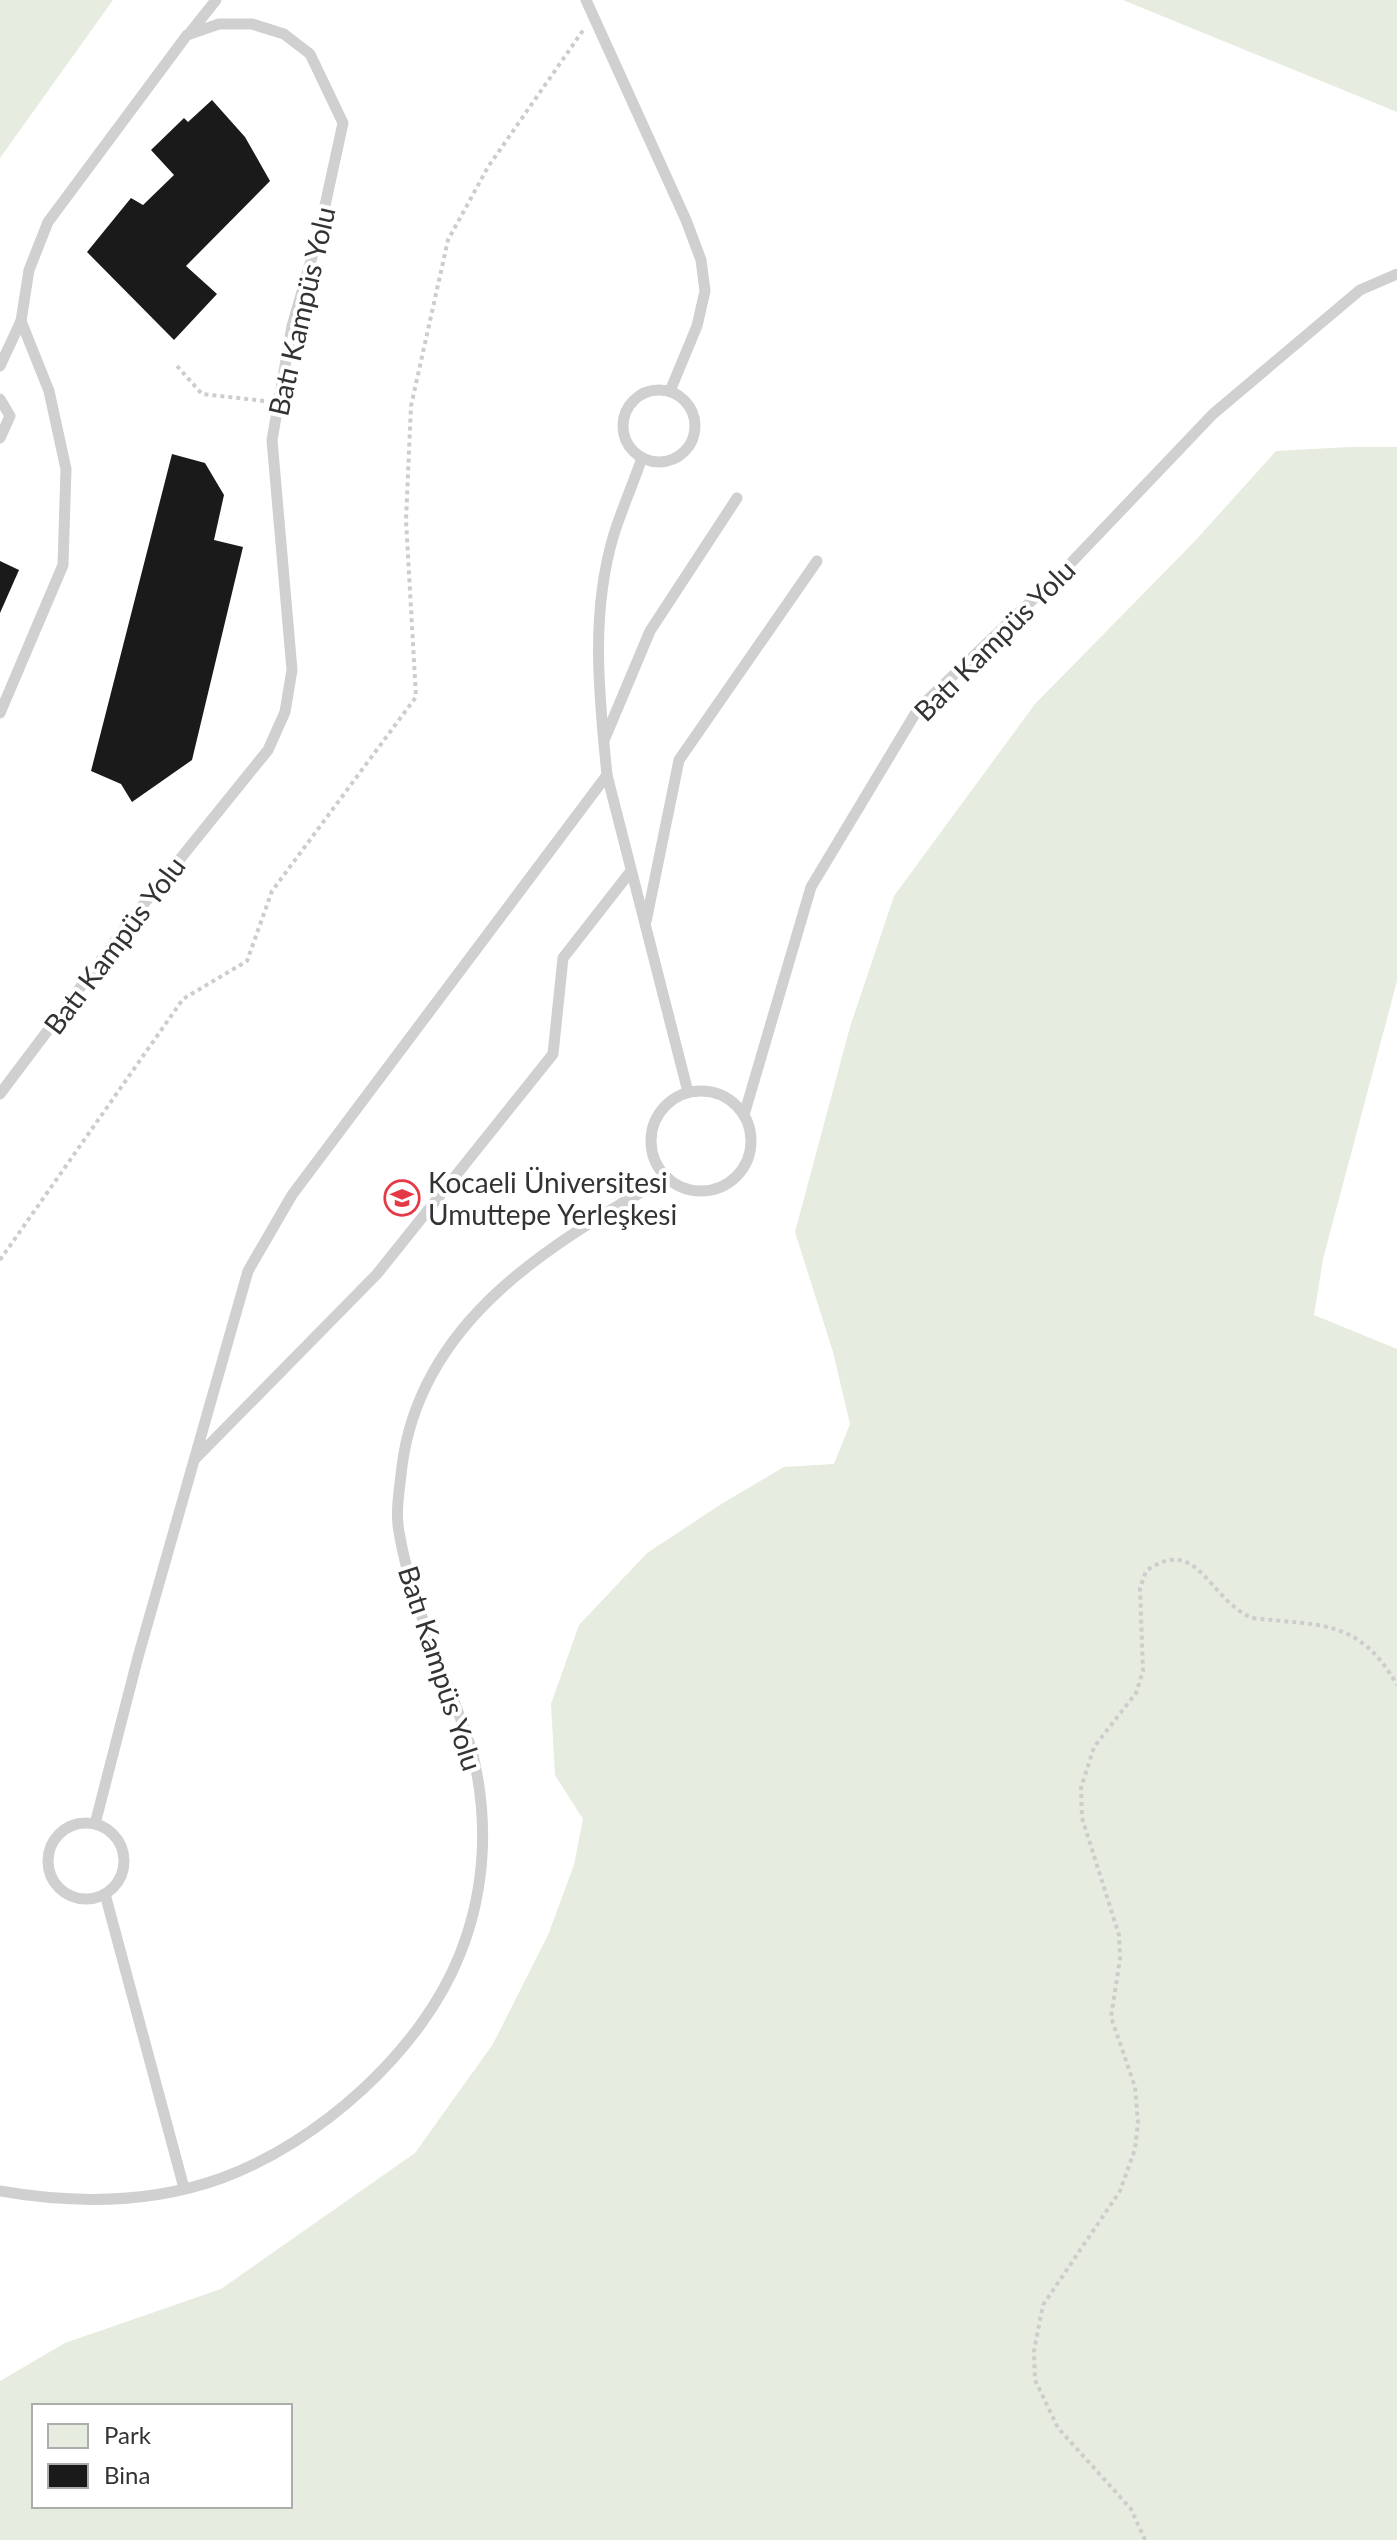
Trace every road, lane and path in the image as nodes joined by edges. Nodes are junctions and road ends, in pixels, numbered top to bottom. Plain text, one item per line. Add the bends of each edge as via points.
1 (216, 0) edge
2 (586, 0) edge
3 (593, 17) junction
4 (187, 35) junction
5 (1397, 274) edge
6 (21, 321) junction
7 (0, 366) edge
8 (177, 366) dead end
9 (670, 391) junction
10 (0, 399) edge
11 (279, 403) junction
12 (0, 438) edge
13 (642, 458) junction
14 (737, 498) dead end
15 (817, 561) dead end
16 (0, 713) edge
17 (604, 742) junction
18 (607, 775) junction
19 (631, 871) junction
20 (645, 926) junction
21 (688, 1092) junction
22 (0, 1094) edge
23 (744, 1115) junction
24 (667, 1177) junction
25 (0, 1260) edge
26 (196, 1458) junction
27 (1397, 1685) edge
28 (95, 1824) junction
29 (105, 1894) junction
30 (184, 2188) junction
31 (0, 2191) edge
32 (1145, 2540) edge

1 - 4 lane
2 - 3 lane
3 - 9 lane via 701,260 703,303
3 - 25 path via 488,167 448,240 411,406 406,520 416,697 272,891 247,961 183,999
4 - 6 lane via 48,222 29,270
4 - 11 lane, Batı Kampüs Yolu via 219,24 252,24 284,34 310,54 343,123 292,326
5 - 23 lane, Batı Kampüs Yolu via 1360,290 1213,414 1068,566 918,709 811,887
6 - 7 lane
6 - 16 lane via 49,391 66,469 63,565
8 - 11 path via 202,394
9 - 13 lane via 646,391 628,406 622,429
9 - 13 lane via 681,396 695,416 693,440 666,462
10 - 12 lane via 10,416
11 - 22 lane, Batı Kampüs Yolu via 272,440 292,670 285,712 268,750
13 - 17 lane via 613,536 601,602 597,673
14 - 17 lane via 650,631
15 - 20 lane via 679,760
17 - 18 lane
18 - 19 lane
18 - 26 lane via 266,1236 248,1271
19 - 20 lane
19 - 26 lane via 563,958 553,1054 377,1274
20 - 21 lane
21 - 23 lane via 720,1094
21 - 24 lane via 673,1099 653,1124 652,1156
23 - 24 lane, Batı Kampüs Yolu via 751,1148 736,1178 704,1192 687,1190
24 - 30 lane, Batı Kampüs Yolu via 595,1219 493,1293 440,1360 411,1423 398,1528 406,1568 479,1782 483,1859 460,1955 420,2024 329,2119 252,2167
26 - 28 lane
27 - 32 path via 1371,1647 1345,1631 1238,1612 1180,1557 1146,1571 1140,1588 1143,1671 1136,1693 1094,1747 1081,1788 1082,1818 1119,1935 1111,2017 1135,2087 1135,2149 1120,2191 1043,2305 1034,2351 1035,2380 1058,2428 1131,2509
28 - 29 lane via 116,1838 124,1862 122,1874
28 - 29 lane via 82,1823 59,1833 48,1867 59,1889 70,1896
29 - 30 lane
30 - 31 lane, Batı Kampüs Yolu via 81,2202

